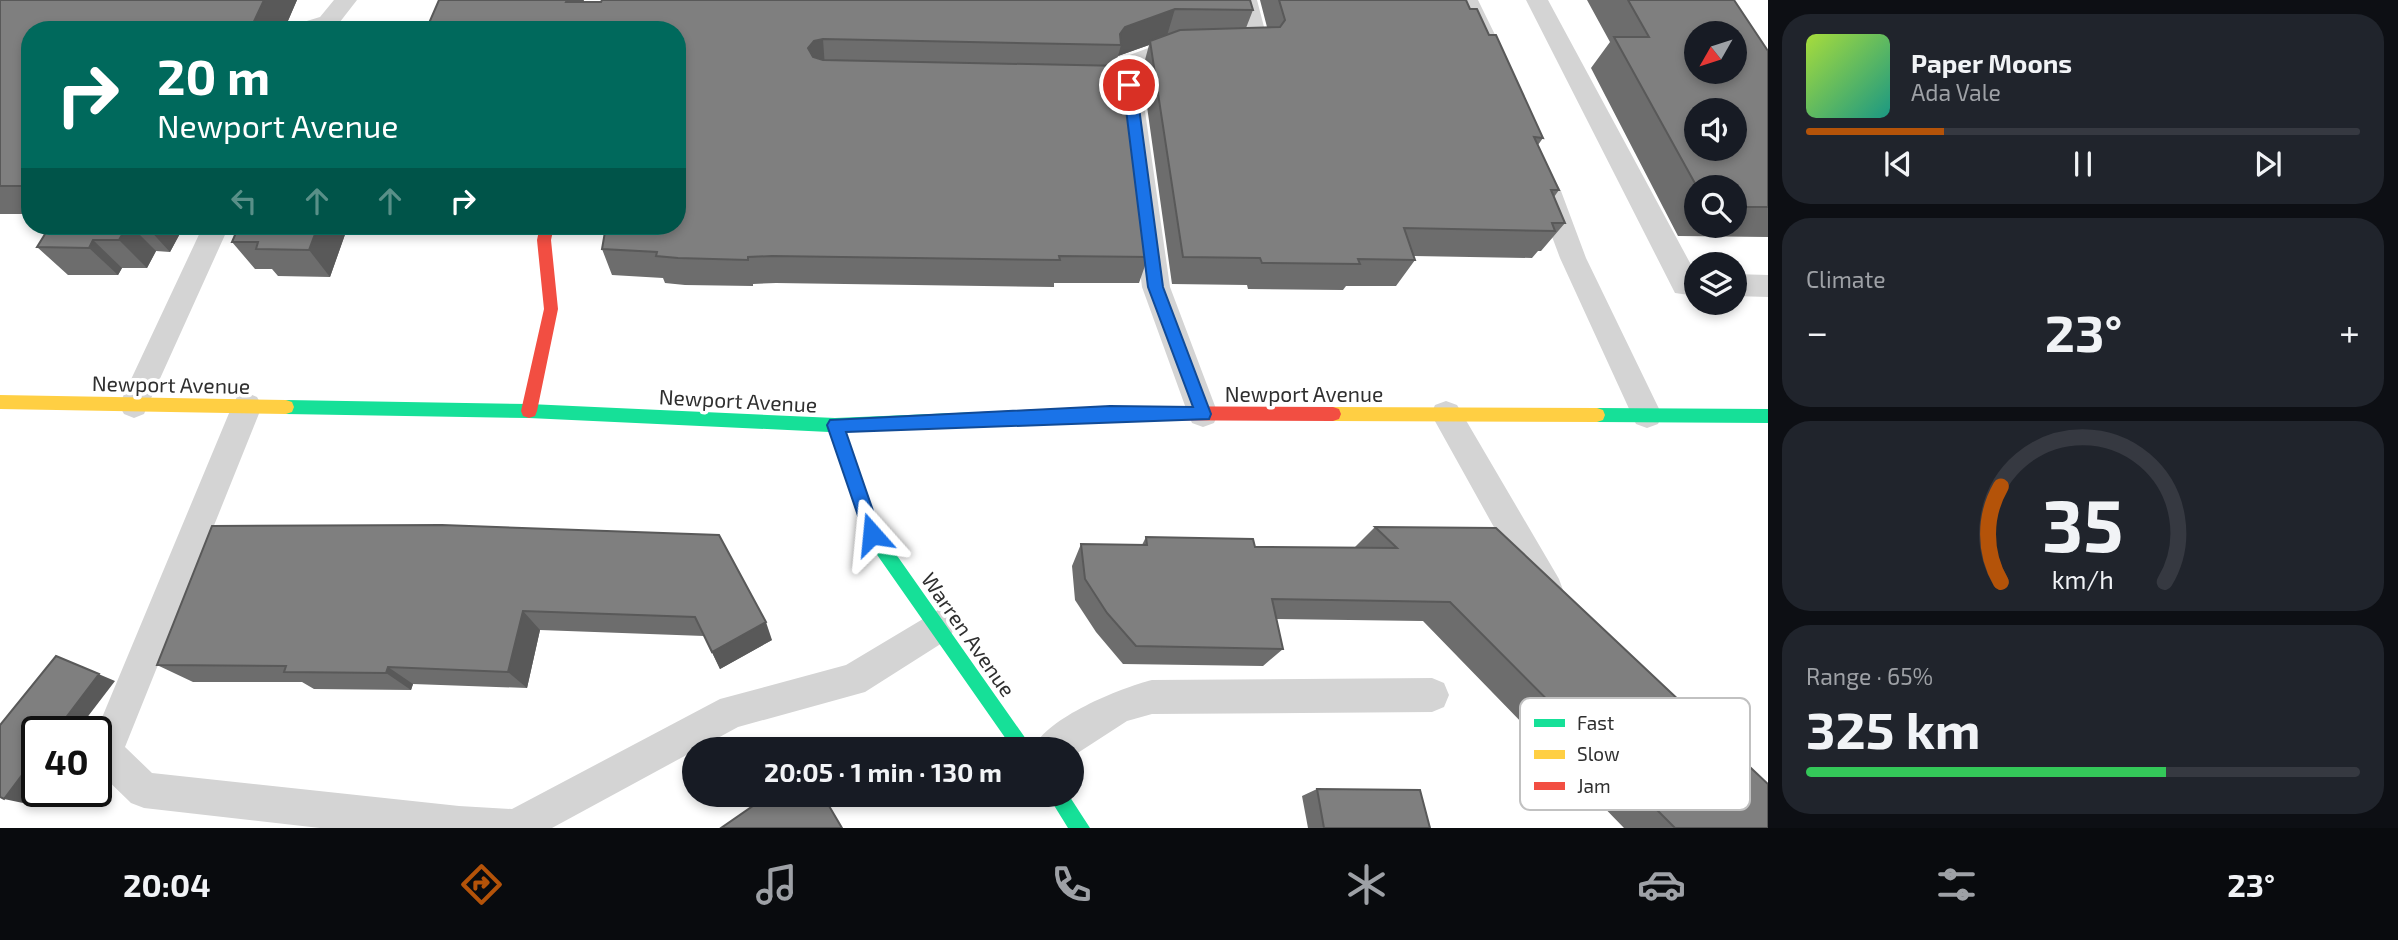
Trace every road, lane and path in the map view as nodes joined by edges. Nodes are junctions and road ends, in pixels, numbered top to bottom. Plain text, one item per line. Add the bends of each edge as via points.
1 (321, 0) edge
2 (346, 0) edge
3 (1246, 0) edge
4 (1466, 0) edge
5 (1537, 0) edge
6 (312, 21) edge
7 (329, 21) edge
8 (1497, 66) edge
9 (1102, 85) edge
10 (1129, 85) junction
11 (1538, 165) edge
12 (212, 235) edge
13 (545, 235) edge
14 (1684, 275) edge
15 (1747, 285) edge
16 (1768, 286) edge
17 (0, 402) edge
18 (134, 405) junction
19 (247, 406) junction
20 (528, 411) junction
21 (1203, 414) junction
22 (1446, 415) junction
23 (1647, 415) junction
24 (1768, 416) edge
25 (835, 425) junction
26 (1572, 614) edge
27 (938, 626) junction
28 (1432, 695) dead end
29 (1016, 737) edge
30 (1070, 737) edge
31 (1065, 807) edge
32 (1080, 828) edge

1 - 6 lane
2 - 7 lane
3 - 10 lane via 1258,50 1167,49 1127,65
4 - 8 lane
5 - 14 lane
9 - 10 lane
10 - 21 lane via 1156,287
11 - 23 lane via 1573,258
12 - 18 lane
13 - 20 main road via 551,309
15 - 16 lane
17 - 18 main road, Newport Avenue
18 - 19 main road, Newport Avenue
19 - 20 main road, Newport Avenue
19 - 27 lane via 105,753 144,790 514,828 732,711 853,680
20 - 25 main road, Newport Avenue
21 - 22 main road, Newport Avenue
21 - 25 main road, Newport Avenue via 1110,413
22 - 23 main road, Newport Avenue
22 - 26 lane via 1542,586
23 - 24 main road, Newport Avenue
25 - 27 main road, Warren Avenue via 872,534
27 - 29 main road, Warren Avenue
28 - 30 lane via 1152,696 1119,705
31 - 32 main road

